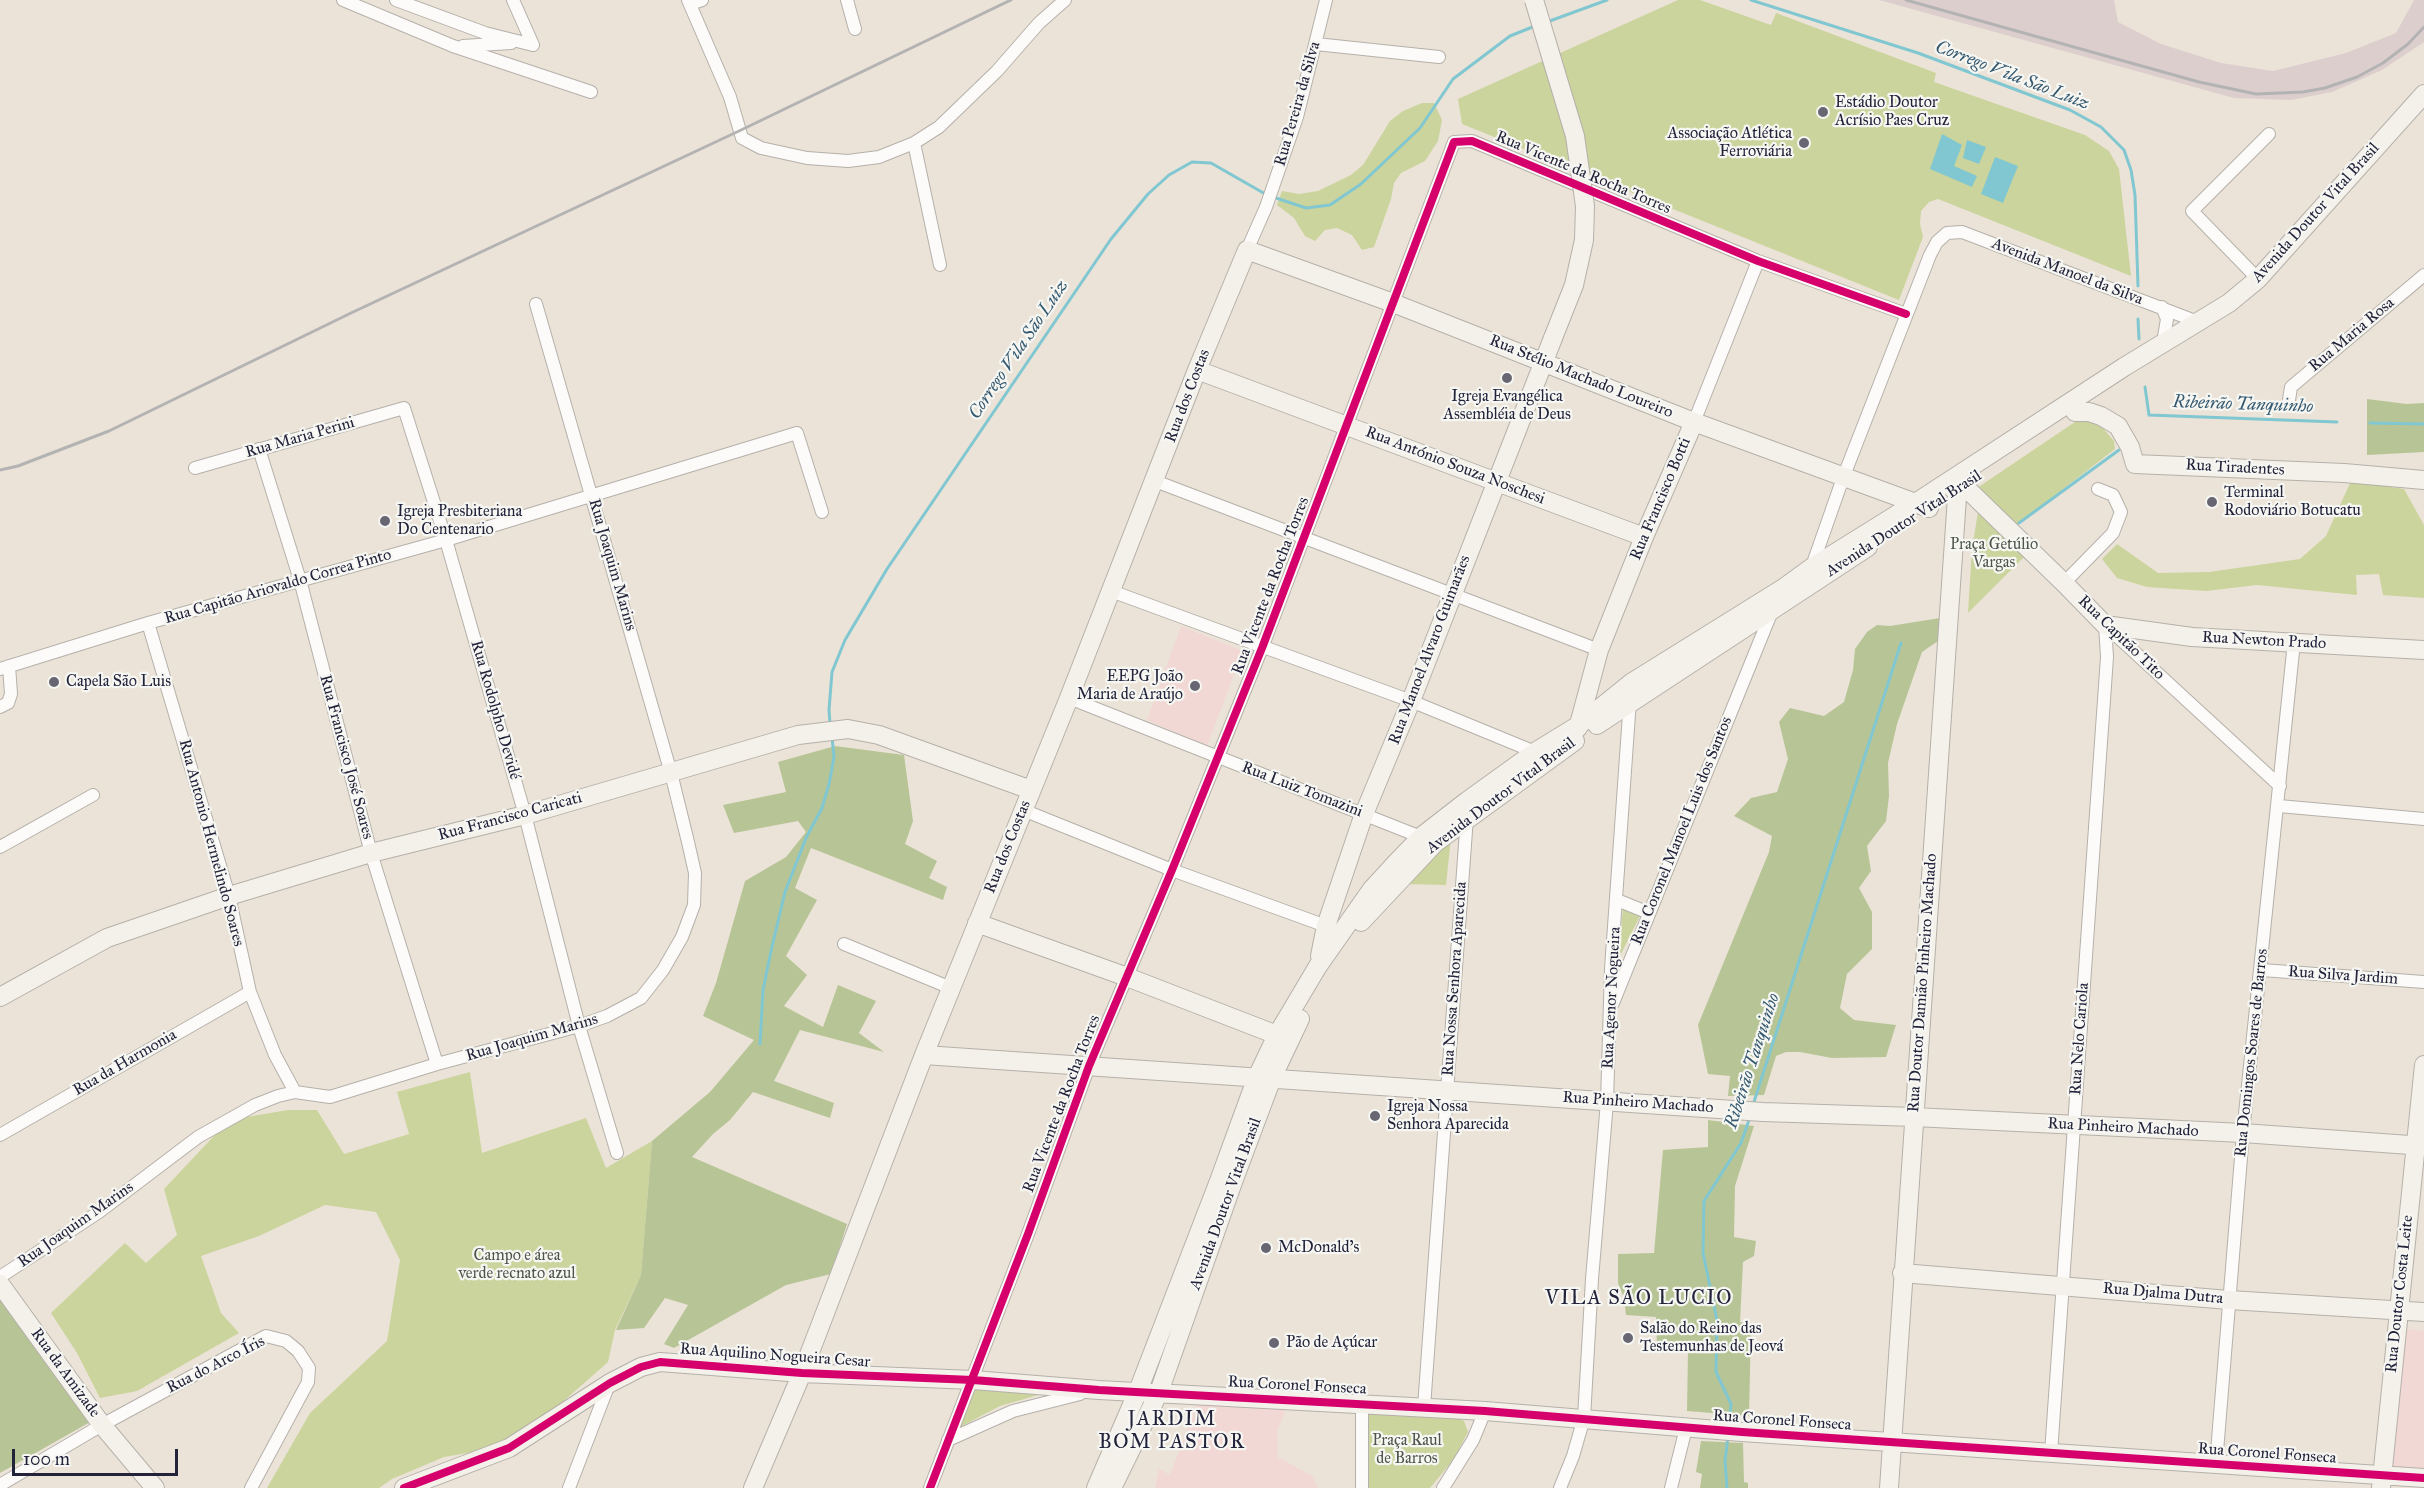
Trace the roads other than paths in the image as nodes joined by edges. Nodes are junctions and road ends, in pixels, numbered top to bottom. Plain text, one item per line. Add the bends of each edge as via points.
1 (343, 0) edge
2 (396, 0) edge
3 (513, 0) edge
4 (847, 0) edge
5 (1065, 0) edge
6 (1326, 0) edge
7 (1534, 0) edge
8 (693, 1) edge
9 (855, 29) dead end
10 (515, 42) junction
11 (1316, 44) junction
12 (453, 46) junction
13 (1439, 57) dead end
14 (591, 93) dead end
15 (2424, 94) edge
16 (2270, 134) dead end
17 (914, 143) junction
18 (1266, 207) joint
19 (1247, 250) junction
20 (1758, 261) junction
21 (940, 265) dead end
22 (2424, 275) edge
23 (2258, 279) junction
24 (1394, 303) junction
25 (536, 304) dead end
26 (2162, 308) junction
27 (1906, 314) junction
28 (2198, 322) junction
29 (2163, 347) junction
30 (1543, 362) junction
31 (1197, 370) junction
32 (2289, 400) dead end
33 (404, 408) joint
34 (2075, 412) junction
35 (1694, 422) junction
36 (1348, 425) junction
37 (259, 449) junction
38 (195, 468) dead end
39 (1843, 478) junction
40 (2424, 480) edge
41 (1155, 481) junction
42 (1496, 482) junction
43 (1954, 485) junction
44 (2097, 489) dead end
45 (592, 495) junction
46 (1923, 505) junction
47 (1990, 511) junction
48 (822, 512) dead end
49 (1955, 527) junction
50 (1305, 537) junction
51 (1644, 537) junction
52 (446, 540) junction
53 (1811, 568) junction
54 (300, 580) junction
55 (2064, 583) junction
56 (1805, 588) junction
57 (1111, 591) junction
58 (1451, 595) junction
59 (1773, 609) junction
60 (148, 623) junction
61 (1737, 626) junction
62 (2104, 626) junction
63 (2294, 642) junction
64 (1262, 648) junction
65 (1599, 650) junction
66 (2424, 650) edge
67 (1755, 652) junction
68 (5, 667) edge
69 (1630, 692) junction
70 (1069, 698) junction
71 (1411, 701) junction
72 (0, 707) edge
73 (1577, 733) junction
74 (1535, 752) junction
75 (1217, 757) junction
76 (671, 773) junction
77 (2280, 786) junction
78 (1031, 790) junction
79 (93, 795) dead end
80 (2279, 806) junction
81 (1023, 810) junction
82 (1467, 810) junction
83 (525, 814) junction
84 (1364, 814) junction
85 (2424, 819) edge
86 (1428, 840) junction
87 (0, 847) edge
88 (371, 853) junction
89 (1172, 870) junction
90 (229, 896) junction
91 (1617, 900) junction
92 (1649, 913) junction
93 (977, 923) junction
94 (1326, 926) junction
95 (844, 944) dead end
96 (1629, 962) junction
97 (1318, 966) junction
98 (1611, 969) junction
99 (2262, 970) junction
100 (1127, 976) junction
101 (2424, 982) edge
102 (951, 988) junction
103 (250, 992) junction
104 (0, 997) edge
105 (1610, 1010) junction
106 (579, 1026) junction
107 (1277, 1035) junction
108 (924, 1055) junction
109 (437, 1064) junction
110 (2424, 1065) edge
111 (1089, 1066) junction
112 (1265, 1078) junction
113 (1447, 1089) junction
114 (295, 1092) junction
115 (1607, 1102) junction
116 (1914, 1117) junction
117 (2074, 1126) junction
118 (2243, 1133) junction
119 (0, 1135) edge
120 (2420, 1146) edge
121 (617, 1153) dead end
122 (1902, 1273) junction
123 (0, 1277) edge
124 (0, 1284) edge
125 (2063, 1285) junction
126 (2229, 1300) junction
127 (2398, 1311) junction
128 (2424, 1312) edge
129 (802, 1373) junction
130 (973, 1380) junction
131 (610, 1383) junction
132 (1099, 1390) junction
133 (1138, 1391) junction
134 (1159, 1392) junction
135 (1362, 1404) junction
136 (1424, 1407) junction
137 (1485, 1411) junction
138 (1584, 1418) junction
139 (102, 1425) junction
140 (1686, 1428) junction
141 (948, 1440) junction
142 (1891, 1442) junction
143 (2051, 1453) junction
144 (2216, 1464) junction
145 (2424, 1478) edge
146 (2382, 1481) edge
147 (0, 1485) edge
148 (155, 1488) edge
149 (251, 1488) edge
150 (404, 1488) edge
151 (569, 1488) edge
152 (753, 1488) edge
153 (930, 1488) edge
154 (1096, 1488) edge
155 (1112, 1488) edge
156 (1362, 1488) edge
157 (1443, 1488) edge
158 (1560, 1488) edge
159 (1671, 1488) edge
160 (1889, 1488) edge

1 - 12 street
2 - 10 street
3 - 10 street via 533,45
4 - 9 street
5 - 17 street via 939,127
6 - 11 street, Rua Pereira da Silva
7 - 30 street, Rua Manoel Alvaro Guimarães, bridge via 1575,136 1585,206 1584,240 1574,285
8 - 17 street via 742,138 761,148 807,158 848,161 879,157
10 - 12 street
11 - 13 street
11 - 18 street, Rua Pereira da Silva via 1297,117
12 - 14 street
15 - 23 street, Avenida Doutor Vital Brasil
16 - 23 street via 2192,211
17 - 21 street
18 - 19 street, Rua dos Costas
19 - 24 street, Rua Stélio Machado Loureiro
19 - 31 street, Rua dos Costas
20 - 24 street, Rua Vicente da Rocha Torres via 1472,141 1455,142
20 - 27 street, Rua Vicente da Rocha Torres
20 - 35 street, Rua Francisco Botti
22 - 32 street, Rua Maria Rosa via 2290,387
23 - 28 street, Avenida Doutor Vital Brasil
24 - 30 street, Rua Stélio Machado Loureiro
24 - 36 street, Rua Vicente da Rocha Torres
25 - 45 street, Rua Joaquim Marins
26 - 27 street, Avenida Manoel da Silva via 1962,232 1947,233 1937,242
26 - 28 street, Avenida Manoel da Silva
26 - 29 street via 2167,319
27 - 39 street
28 - 29 street, Avenida Doutor Vital Brasil
29 - 34 street, Avenida Doutor Vital Brasil via 2145,366
29 - 43 street, Avenida Doutor Vital Brasil via 2124,367
30 - 35 street, Rua Stélio Machado Loureiro
30 - 42 street, Rua Manoel Alvaro Guimarães
31 - 36 street, Rua António Souza Noschesi
31 - 41 street, Rua dos Costas
33 - 37 street, Rua Maria Perini
33 - 52 street, Rua Rodolpho Devidé
34 - 40 street, Rua Tiradentes via 2102,416 2118,426 2134,464
34 - 43 street, Avenida Doutor Vital Brasil
35 - 39 street, Rua Stélio Machado Loureiro
35 - 51 street, Rua Francisco Botti
36 - 42 street, Rua António Souza Noschesi
36 - 50 street, Rua Vicente da Rocha Torres
37 - 38 street, Rua Maria Perini
37 - 54 street, Rua Francisco José Soares
39 - 46 street, Rua Stélio Machado Loureiro
39 - 53 street
41 - 50 street
41 - 57 street, Rua dos Costas
42 - 51 street, Rua António Souza Noschesi
42 - 58 street, Rua Manoel Alvaro Guimarães
43 - 46 street, Avenida Doutor Vital Brasil
43 - 47 street, Rua Capitão Tito
43 - 49 street, Rua Doutor Damião Pinheiro Machado
44 - 55 street via 2113,495 2121,512 2113,533
45 - 48 street, Rua Capitão Ariovaldo Correa Pinto via 797,433
45 - 52 street, Rua Capitão Ariovaldo Correa Pinto
45 - 76 street, Rua Joaquim Marins
46 - 53 street, Avenida Doutor Vital Brasil
46 - 56 street, Avenida Doutor Vital Brasil
47 - 49 street via 1969,512
47 - 55 street, Rua Capitão Tito
49 - 116 street, Rua Doutor Damião Pinheiro Machado
50 - 58 street
50 - 64 street, Rua Vicente da Rocha Torres
51 - 65 street, Rua Francisco Botti
52 - 54 street, Rua Capitão Ariovaldo Correa Pinto
52 - 83 street, Rua Rodolpho Devidé
53 - 56 street
53 - 61 street, Avenida Doutor Vital Brasil
54 - 60 street, Rua Capitão Ariovaldo Correa Pinto
54 - 88 street, Rua Francisco José Soares
55 - 62 street, Rua Capitão Tito
56 - 59 street, Avenida Doutor Vital Brasil
57 - 64 street
57 - 70 street, Rua dos Costas
58 - 65 street
58 - 71 street, Rua Manoel Alvaro Guimarães
59 - 61 street, Avenida Doutor Vital Brasil
59 - 67 street, Rua Coronel Manoel Luis dos Santos
60 - 68 street, Rua Capitão Ariovaldo Correa Pinto
60 - 90 street, Rua Antonio Hermelindo Soares
61 - 67 street
61 - 69 street, Avenida Doutor Vital Brasil
62 - 63 street, Rua Newton Prado via 2192,637
62 - 77 street, Rua Capitão Tito
62 - 117 street, Rua Nelo Cariola via 2107,657
63 - 66 street, Rua Newton Prado
63 - 77 street, Rua Domingos Soares de Barros
64 - 71 street
64 - 75 street, Rua Vicente da Rocha Torres
65 - 73 street, Rua Francisco Botti
67 - 92 street, Rua Coronel Manoel Luis dos Santos
68 - 72 street via 11,694 8,703
69 - 73 street, Avenida Doutor Vital Brasil
69 - 91 street, Rua Agenor Nogueira
70 - 75 street, Rua Luiz Tomazini
70 - 78 street, Rua dos Costas
71 - 74 street
71 - 84 street, Rua Manoel Alvaro Guimarães
73 - 74 street, Avenida Doutor Vital Brasil
73 - 82 street, Avenida Doutor Vital Brasil
74 - 82 street, Avenida Doutor Vital Brasil
75 - 84 street, Rua Luiz Tomazini
75 - 89 street, Rua Vicente da Rocha Torres
76 - 78 street, Rua Francisco Caricati via 798,735 848,729 879,735
76 - 83 street, Rua Francisco Caricati
76 - 106 street, Rua Joaquim Marins via 695,873 694,905 682,937 641,998
77 - 80 street, Rua Domingos Soares de Barros
78 - 81 street, Rua dos Costas
79 - 87 street
80 - 85 street
80 - 99 street, Rua Domingos Soares de Barros
81 - 89 street
81 - 93 street, Rua dos Costas
82 - 86 street, Avenida Doutor Vital Brasil
82 - 113 street, Rua Nossa Senhora Aparecida
83 - 88 street, Rua Francisco Caricati
83 - 106 street, Rua Rodolpho Devidé
84 - 86 street, Rua Luiz Tomazini
84 - 94 street, Rua Manoel Alvaro Guimarães
86 - 97 street, Avenida Doutor Vital Brasil via 1372,889
86 - 112 street, Avenida Doutor Vital Brasil via 1348,937
88 - 90 street, Rua Francisco Caricati
88 - 109 street, Rua Francisco José Soares
89 - 94 street
89 - 100 street, Rua Vicente da Rocha Torres
90 - 103 street, Rua Antonio Hermelindo Soares
90 - 104 street, Rua Francisco Caricati via 107,938
91 - 92 street
91 - 98 street, Rua Agenor Nogueira
92 - 96 street, Rua Coronel Manoel Luis dos Santos
93 - 100 street
93 - 102 street, Rua dos Costas
94 - 97 street, Rua Manoel Alvaro Guimarães
95 - 102 street
96 - 98 street
96 - 105 street, Rua Coronel Manoel Luis dos Santos
97 - 107 street, Avenida Doutor Vital Brasil
98 - 105 street, Rua Agenor Nogueira
99 - 101 street, Rua Silva Jardim
99 - 118 street, Rua Domingos Soares de Barros
100 - 107 street
100 - 111 street, Rua Vicente da Rocha Torres
102 - 108 street, Rua dos Costas
103 - 114 street, Rua Antonio Hermelindo Soares via 275,1055
103 - 119 street, Rua da Harmonia
105 - 115 street, Rua Agenor Nogueira
106 - 109 street, Rua Joaquim Marins
106 - 121 street, Rua Rodolpho Devidé
107 - 112 street, Avenida Doutor Vital Brasil
108 - 111 street, Rua Pinheiro Machado
108 - 129 street, Rua dos Costas
109 - 114 street, Rua Joaquim Marins via 330,1097
110 - 120 street, Rua Doutor Costa Leite
111 - 112 street, Rua Pinheiro Machado
111 - 130 street, Rua Vicente da Rocha Torres
112 - 113 street, Rua Pinheiro Machado
112 - 133 street, Avenida Doutor Vital Brasil
112 - 134 street, Avenida Doutor Vital Brasil
113 - 115 street, Rua Pinheiro Machado
113 - 136 street, Rua Nossa Senhora Aparecida
114 - 123 street, Rua Joaquim Marins via 255,1105 198,1137 99,1212
115 - 116 street, Rua Pinheiro Machado
115 - 138 street, Rua Agenor Nogueira
116 - 117 street, Rua Pinheiro Machado
116 - 122 street, Rua Doutor Damião Pinheiro Machado
117 - 118 street, Rua Pinheiro Machado
117 - 125 street, Rua Nelo Cariola
118 - 120 street, Rua Pinheiro Machado
118 - 126 street, Rua Domingos Soares de Barros
120 - 127 street, Rua Doutor Costa Leite
122 - 125 street, Rua Djalma Dutra
122 - 142 street, Rua Doutor Damião Pinheiro Machado
124 - 139 street, Rua da Amizade
125 - 126 street, Rua Djalma Dutra
125 - 143 street, Rua Nelo Cariola
126 - 127 street, Rua Djalma Dutra
126 - 144 street, Rua Domingos Soares de Barros
127 - 128 street, Rua Djalma Dutra
127 - 146 street, Rua Doutor Costa Leite
129 - 130 street, Rua Aquilino Nogueira Cesar
129 - 131 street, Rua Aquilino Nogueira Cesar via 660,1362
129 - 152 street, Rua dos Costas
130 - 132 street, Rua Aquilino Nogueira Cesar
130 - 141 street, Rua Vicente da Rocha Torres
131 - 150 street, Rua Aquilino Nogueira Cesar via 509,1448
131 - 151 street
132 - 133 street, Rua Aquilino Nogueira Cesar
132 - 141 street via 1029,1405
133 - 134 street, Rua Coronel Fonseca
133 - 154 street, Avenida Doutor Vital Brasil
134 - 135 street, Rua Coronel Fonseca
134 - 155 street, Avenida Doutor Vital Brasil
135 - 136 street, Rua Coronel Fonseca
135 - 156 street
136 - 137 street, Rua Coronel Fonseca
137 - 138 street, Rua Coronel Fonseca
137 - 157 street
138 - 140 street, Rua Coronel Fonseca
138 - 158 street, Rua Agenor Nogueira
139 - 147 street, Rua do Arco Íris
139 - 148 street, Rua da Amizade
139 - 149 street, Rua do Arco Íris via 266,1336 286,1341 309,1368 308,1382
140 - 142 street, Rua Coronel Fonseca
140 - 159 street
141 - 153 street, Rua Vicente da Rocha Torres
142 - 143 street, Rua Coronel Fonseca
142 - 160 street, Rua Doutor Damião Pinheiro Machado
143 - 144 street, Rua Coronel Fonseca
144 - 146 street, Rua Coronel Fonseca
145 - 146 street, Rua Coronel Fonseca

